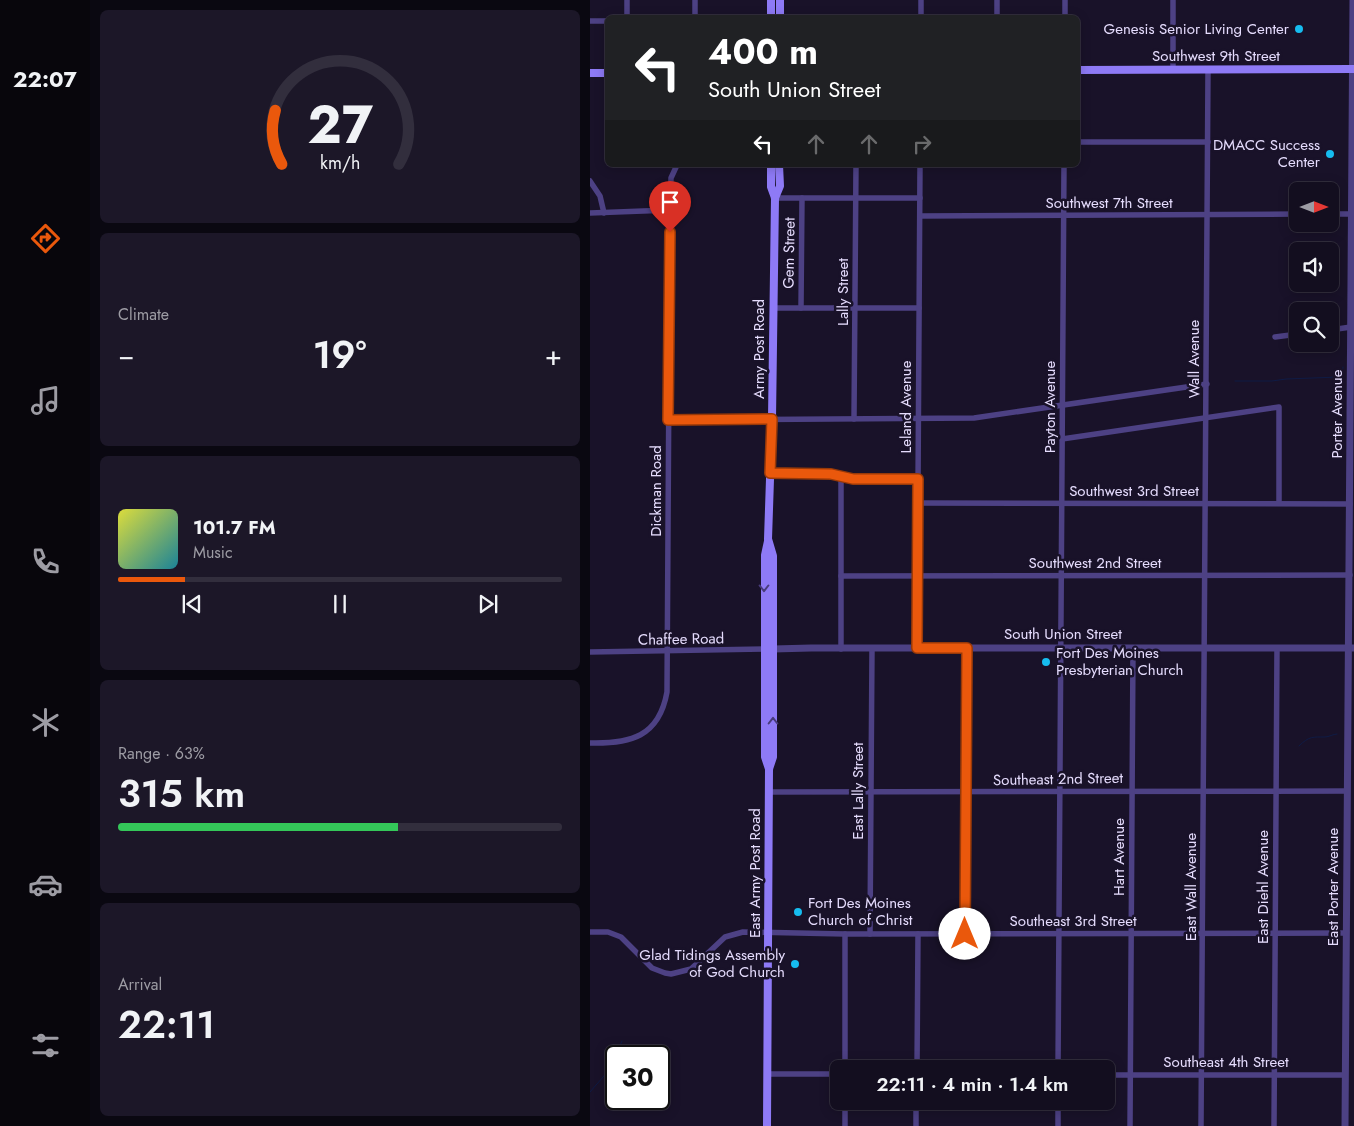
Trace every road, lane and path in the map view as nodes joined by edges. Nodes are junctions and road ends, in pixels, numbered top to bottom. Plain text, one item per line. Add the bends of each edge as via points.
1 (627, 0) edge
2 (695, 0) edge
3 (771, 0) edge
4 (780, 0) edge
5 (921, 0) edge
6 (997, 0) edge
7 (1065, 0) edge
8 (1173, 0) edge
9 (1353, 0) edge
10 (627, 15) edge
11 (695, 15) edge
12 (771, 15) edge
13 (780, 15) edge
14 (921, 15) edge
15 (997, 15) edge
16 (1065, 15) edge
17 (590, 21) edge
18 (605, 21) edge
19 (1353, 69) edge
20 (1080, 70) edge
21 (1173, 70) junction
22 (1208, 70) junction
23 (590, 73) edge
24 (605, 73) edge
25 (1080, 142) edge
26 (1208, 142) junction
27 (1353, 142) edge
28 (676, 167) edge
29 (771, 167) edge
30 (779, 167) edge
31 (856, 167) edge
32 (920, 167) edge
33 (1064, 167) edge
34 (590, 180) edge
35 (775, 198) junction
36 (802, 198) junction
37 (856, 198) junction
38 (920, 198) junction
39 (670, 210) junction
40 (604, 212) junction
41 (590, 213) edge
42 (1289, 214) edge
43 (1339, 214) edge
44 (1353, 214) edge
45 (1064, 215) junction
46 (1208, 215) junction
47 (920, 216) junction
48 (773, 308) junction
49 (801, 308) junction
50 (855, 308) junction
51 (919, 308) junction
52 (1351, 327) junction
53 (1339, 329) edge
54 (1289, 335) edge
55 (1275, 337) dead end
56 (1207, 384) junction
57 (1063, 405) junction
58 (1207, 418) junction
59 (772, 419) junction
60 (854, 419) junction
61 (918, 419) junction
62 (668, 420) junction
63 (1062, 439) junction
64 (1352, 468) edge
65 (770, 473) junction
66 (841, 476) junction
67 (918, 479) junction
68 (918, 503) junction
69 (1062, 503) junction
70 (1206, 503) junction
71 (1278, 504) junction
72 (1351, 506) edge
73 (768, 539) junction
74 (1062, 575) junction
75 (1206, 575) junction
76 (1350, 575) junction
77 (841, 576) junction
78 (917, 576) junction
79 (841, 648) junction
80 (872, 648) junction
81 (917, 648) junction
82 (967, 648) junction
83 (1061, 648) junction
84 (1134, 648) junction
85 (1206, 648) junction
86 (1277, 648) junction
87 (1352, 648) edge
88 (764, 649) junction
89 (773, 649) junction
90 (590, 652) edge
91 (667, 652) junction
92 (590, 743) edge
93 (1351, 753) edge
94 (769, 769) junction
95 (1132, 790) junction
96 (1204, 790) junction
97 (1276, 791) junction
98 (1347, 791) junction
99 (769, 792) junction
100 (1060, 792) junction
101 (871, 793) junction
102 (966, 793) junction
103 (590, 932) edge
104 (768, 932) junction
105 (1131, 933) junction
106 (1203, 933) junction
107 (1276, 933) junction
108 (1346, 933) junction
109 (845, 934) junction
110 (870, 934) junction
111 (918, 934) junction
112 (965, 934) junction
113 (1059, 934) junction
114 (845, 1060) edge
115 (917, 1060) edge
116 (1058, 1060) edge
117 (767, 1074) junction
118 (830, 1074) edge
119 (1115, 1074) edge
120 (1131, 1074) junction
121 (1202, 1074) junction
122 (1274, 1074) junction
123 (1345, 1074) junction
124 (846, 1110) edge
125 (916, 1110) edge
126 (1058, 1110) edge
127 (767, 1126) edge
128 (846, 1126) edge
129 (916, 1126) edge
130 (1058, 1126) edge
131 (1130, 1126) edge
132 (1201, 1126) edge
133 (1274, 1126) edge
134 (1345, 1126) edge

1 - 10 street
2 - 11 street
3 - 12 main road
4 - 13 main road
5 - 14 street
6 - 15 street
7 - 16 street
8 - 21 street
9 - 19 street, Porter Avenue
17 - 18 street
19 - 22 main road, Southwest 9th Street
19 - 27 street, Porter Avenue
20 - 21 main road, Southwest 9th Street
21 - 22 main road, Southwest 9th Street
22 - 26 street, Wall Avenue
23 - 24 main road
25 - 26 street
26 - 46 street, Wall Avenue
27 - 44 street, Porter Avenue
28 - 39 street, Dickman Road via 671,178
29 - 35 main road, Army Post Road via 771,187
30 - 35 main road, Army Post Road via 780,186
31 - 37 street, Lally Street
32 - 38 street, Leland Avenue
33 - 45 street, Payton Avenue
34 - 40 street via 600,196
35 - 36 street
35 - 48 main road, Army Post Road
36 - 37 street
36 - 49 street, Gem Street
37 - 38 street
37 - 50 street, Lally Street
38 - 47 street, Leland Avenue
39 - 40 street
39 - 62 street, Dickman Road
40 - 41 street
42 - 46 street, Southwest 7th Street
43 - 44 street
44 - 52 street, Porter Avenue
45 - 46 street, Southwest 7th Street
45 - 47 street, Southwest 7th Street
45 - 57 street, Payton Avenue
46 - 56 street, Wall Avenue
47 - 51 street, Leland Avenue
48 - 49 street
48 - 59 main road, Army Post Road
49 - 50 street
50 - 51 street
50 - 60 street, Lally Street
51 - 61 street, Leland Avenue
52 - 53 street
52 - 64 street, Porter Avenue
54 - 55 street
56 - 57 street
56 - 58 street, Wall Avenue
57 - 61 street via 974,418
57 - 63 street, Payton Avenue
58 - 63 street
58 - 70 street, Wall Avenue
58 - 71 street via 1279,407
59 - 60 street
59 - 62 street
59 - 65 main road, Army Post Road
60 - 61 street
61 - 67 street, Leland Avenue
62 - 91 street, Dickman Road
63 - 69 street, Payton Avenue
64 - 72 street, Porter Avenue
65 - 66 street
65 - 73 main road, Army Post Road
66 - 67 street via 853,479
66 - 77 street
67 - 68 street, Leland Avenue
68 - 69 street, Southwest 3rd Street
68 - 78 street, Leland Avenue
69 - 70 street, Southwest 3rd Street
69 - 74 street, Payton Avenue
70 - 71 street, Southwest 3rd Street
70 - 75 street, Wall Avenue
71 - 72 street, Southwest 3rd Street
72 - 76 street, Porter Avenue
73 -> 88 main road, East Army Post Road
73 - 89 main road, Army Post Road via 773,556
74 - 75 street, Southwest 2nd Street
74 - 78 street, Southwest 2nd Street
74 - 83 street, Payton Avenue
75 - 76 street, Southwest 2nd Street
75 - 85 street, Wall Avenue
76 - 87 street, Porter Avenue
77 - 78 street, Southwest 2nd Street
77 - 79 street
78 - 81 street, Leland Avenue
79 - 80 street, South Union Street
79 - 89 street, South Union Street
80 - 81 street, South Union Street
80 - 101 street, East Lally Street
81 - 82 street, South Union Street
82 - 83 street, South Union Street
82 - 102 street
83 - 84 street, South Union Street
83 - 100 street, Payton Avenue
84 - 85 street, South Union Street
84 - 95 street, Hart Avenue
85 - 86 street, South Union Street
85 - 96 street, East Wall Avenue
86 - 87 street, South Union Street
86 - 97 street, East Diehl Avenue
87 - 93 street, East Porter Avenue
88 - 89 street, Chaffee Road
88 - 91 street, Chaffee Road
88 - 94 main road, East Army Post Road via 764,757
94 -> 89 main road, East Army Post Road via 773,757
90 - 91 street, Chaffee Road
91 - 92 street, Dickman Road via 667,692 655,722 642,734 627,741
93 - 98 street, East Porter Avenue
94 - 99 main road, East Army Post Road
95 - 96 street, Southeast 2nd Street
95 - 100 street, Southeast 2nd Street
95 - 105 street, Hart Avenue
96 - 97 street, Southeast 2nd Street
96 - 106 street, East Wall Avenue
97 - 98 street, Southeast 2nd Street
97 - 107 street, East Diehl Avenue
98 - 108 street, East Porter Avenue
99 - 101 street, Southeast 2nd Street
99 - 104 main road, East Army Post Road
100 - 102 street, Southeast 2nd Street
100 - 113 street, Payton Avenue
101 - 102 street, Southeast 2nd Street
101 - 110 street, East Lally Street
102 - 112 street
103 - 104 street, Southeast 3rd Street via 608,932 621,937 652,968 671,974 691,969 731,934
104 - 109 street, Southeast 3rd Street
104 - 117 main road, East Army Post Road
105 - 106 street, Southeast 3rd Street
105 - 113 street, Southeast 3rd Street
105 - 120 street, Hart Avenue
106 - 107 street, Southeast 3rd Street
106 - 121 street, East Wall Avenue
107 - 108 street, Southeast 3rd Street
107 - 122 street, East Diehl Avenue
108 - 123 street, East Porter Avenue
109 - 110 street, Southeast 3rd Street
109 - 114 street
110 - 111 street, Southeast 3rd Street
111 - 112 street, Southeast 3rd Street
111 - 115 street
112 - 113 street, Southeast 3rd Street
113 - 116 street, Payton Avenue
117 - 118 street
117 - 127 main road, East Army Post Road
119 - 120 street, Southeast 4th Street
120 - 121 street, Southeast 4th Street
120 - 131 street, Hart Avenue
121 - 122 street, Southeast 4th Street
121 - 132 street, East Wall Avenue
122 - 123 street, Southeast 4th Street
122 - 133 street, East Diehl Avenue
123 - 134 street, East Porter Avenue
124 - 128 street
125 - 129 street
126 - 130 street

